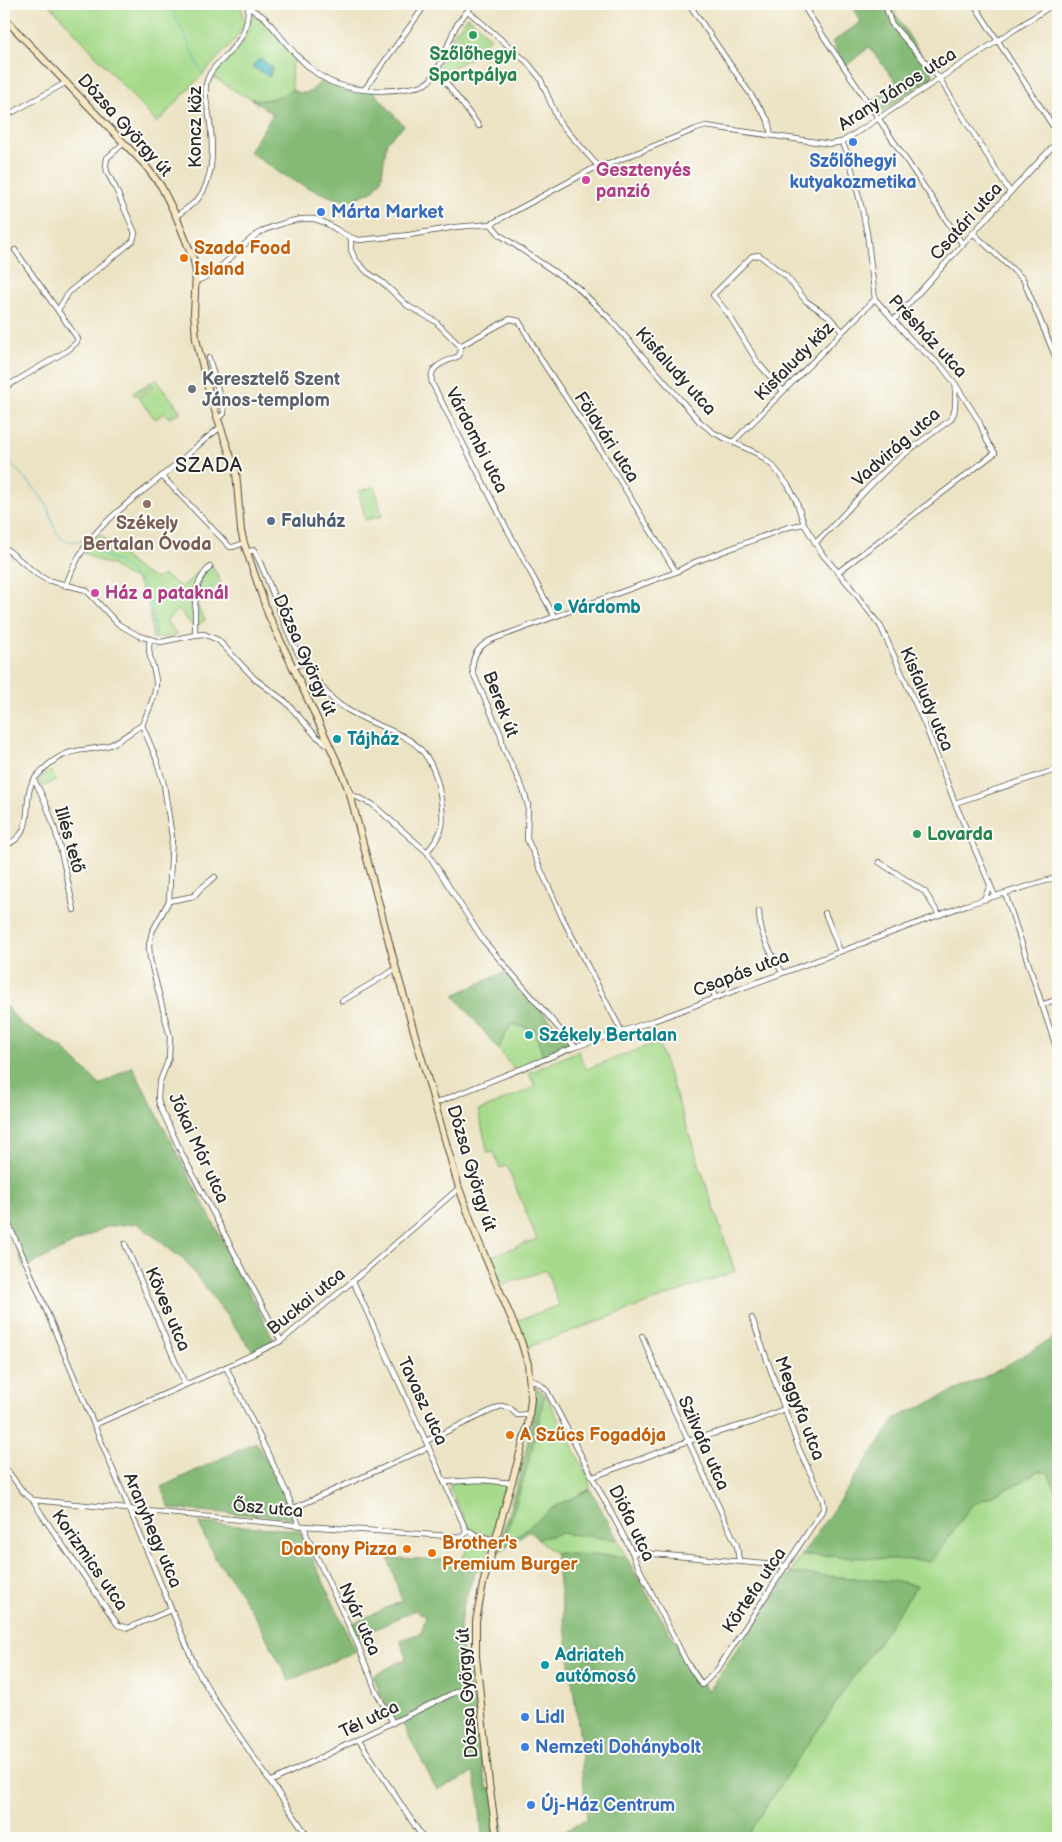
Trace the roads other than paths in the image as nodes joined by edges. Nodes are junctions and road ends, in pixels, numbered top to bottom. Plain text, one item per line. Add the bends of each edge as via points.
1 (426, 4) edge
2 (473, 4) edge
3 (689, 4) edge
4 (802, 4) edge
5 (885, 4) edge
6 (974, 4) edge
7 (1054, 4) edge
8 (247, 6) edge
9 (468, 11) junction
10 (4, 18) edge
11 (997, 40) junction
12 (435, 74) junction
13 (938, 78) junction
14 (67, 82) junction
15 (364, 90) junction
16 (4, 117) edge
17 (878, 117) junction
18 (479, 126) dead end
19 (1058, 134) edge
20 (771, 135) junction
21 (1058, 141) edge
22 (842, 142) junction
23 (124, 143) junction
24 (598, 166) junction
25 (1010, 192) junction
26 (176, 216) junction
27 (491, 224) junction
28 (974, 234) junction
29 (351, 239) junction
30 (963, 245) junction
31 (15, 250) dead end
32 (196, 281) junction
33 (875, 299) junction
34 (58, 310) junction
35 (894, 320) junction
36 (842, 332) junction
37 (460, 346) junction
38 (209, 358) dead end
39 (1058, 363) edge
40 (4, 378) edge
41 (956, 385) junction
42 (6, 387) edge
43 (784, 391) junction
44 (218, 418) junction
45 (222, 427) junction
46 (733, 442) junction
47 (162, 476) junction
48 (804, 524) junction
49 (244, 543) junction
50 (815, 543) junction
51 (4, 547) edge
52 (247, 552) junction
53 (210, 567) dead end
54 (676, 572) junction
55 (838, 572) junction
56 (66, 586) junction
57 (554, 616) junction
58 (195, 635) junction
59 (150, 640) junction
60 (302, 662) junction
61 (293, 668) junction
62 (142, 725) junction
63 (329, 746) junction
64 (1058, 770) edge
65 (34, 780) junction
66 (350, 794) junction
67 (955, 803) junction
68 (4, 846) edge
69 (427, 852) junction
70 (879, 862) dead end
71 (216, 877) dead end
72 (1058, 877) edge
73 (990, 886) junction
74 (1005, 893) junction
75 (995, 896) junction
76 (984, 899) junction
77 (169, 901) junction
78 (74, 910) dead end
79 (759, 910) dead end
80 (825, 913) dead end
81 (939, 915) junction
82 (840, 951) junction
83 (396, 969) junction
84 (782, 972) junction
85 (710, 984) dead end
86 (715, 997) junction
87 (1058, 999) edge
88 (342, 1001) dead end
89 (1041, 1005) junction
90 (622, 1032) junction
91 (575, 1047) junction
92 (1058, 1053) edge
93 (436, 1104) junction
94 (459, 1188) junction
95 (4, 1214) edge
96 (125, 1244) dead end
97 (353, 1282) junction
98 (752, 1318) dead end
99 (642, 1336) dead end
100 (281, 1341) junction
101 (226, 1367) junction
102 (531, 1379) junction
103 (185, 1384) junction
104 (784, 1410) junction
105 (530, 1414) junction
106 (94, 1425) junction
107 (426, 1441) junction
108 (688, 1442) junction
109 (429, 1447) junction
110 (4, 1466) edge
111 (593, 1476) junction
112 (444, 1482) junction
113 (512, 1483) junction
114 (33, 1500) junction
115 (294, 1508) junction
116 (824, 1508) joint
117 (128, 1509) junction
118 (299, 1525) junction
119 (305, 1526) junction
120 (467, 1532) junction
121 (496, 1540) junction
122 (632, 1552) junction
123 (740, 1561) junction
124 (787, 1566) junction
125 (172, 1610) junction
126 (478, 1684) junction
127 (702, 1685) joint
128 (393, 1723) junction
129 (359, 1740) junction
130 (272, 1781) junction
131 (309, 1838) edge
132 (423, 1838) edge
133 (497, 1838) edge

1 - 15 street
2 - 9 street
3 - 20 street via 768,120
4 - 17 street
5 - 13 street via 891,23
6 - 11 street
7 - 11 street, Arany János utca
8 - 15 street via 261,14 322,77
8 - 26 street, Koncz köz via 247,25 242,38 214,67 207,82 212,154 208,180 196,201
9 - 12 street via 455,29
9 - 24 street via 527,62 540,78 559,122
10 - 14 main road, Dózsa György út
11 - 13 street, Arany János utca
11 - 19 street
12 - 15 street via 423,85 396,91
12 - 18 street via 442,77
13 - 17 street, Arany János utca
13 - 25 street
14 - 16 street
14 - 23 main road, Dózsa György út
17 - 22 street, Arany János utca
17 - 30 street
20 - 22 street, Arany János utca via 830,144
20 - 24 street, Arany János utca via 701,127
21 - 25 street, Csatári utca
22 - 33 street, Présház utca via 862,209
23 - 26 main road, Dózsa György út via 162,186
23 - 34 street via 108,158 106,165 135,237 69,292
24 - 27 street, Arany János utca
25 - 28 street, Csatári utca
26 - 32 main road, Dózsa György út via 194,261
27 - 29 street via 408,236
27 - 46 street, Kisfaludy utca via 500,235 576,287 610,318 700,422
28 - 30 street, Csatári utca
28 - 39 street via 1024,281
29 - 32 street via 318,220 292,221 259,233 207,278
29 - 37 street via 355,259 367,272 408,306 435,321
30 - 35 street, Csatári utca
31 - 34 street
32 - 44 main road, Dózsa György út via 196,338
33 - 35 street, Présház utca
33 - 36 street, Kisfaludy köz
34 - 42 street via 76,334 76,343
35 - 41 street, Présház utca
36 - 43 street, Kisfaludy köz
36 - 43 street via 828,316 806,302 787,278 759,254 752,256 713,294 730,315 758,363
37 - 54 street, Földvári utca via 510,319 519,321
37 - 57 street, Várdombi utca via 459,356 433,369 432,383
38 - 44 street, Dózsa György út via 224,411
40 - 42 street
41 - 50 street, Vadvirág utca via 953,417 884,472
41 - 55 street, Présház utca via 995,453
43 - 46 street, Kisfaludy köz
44 - 45 main road, Dózsa György út
45 - 47 street
45 - 49 main road, Dózsa György út via 236,472
46 - 48 street, Kisfaludy utca via 758,454 773,466 788,485
47 - 49 street via 232,548
47 - 56 street via 110,518 92,538 74,564
48 - 50 street, Kisfaludy utca
48 - 54 street, Berek út via 788,527
49 - 52 main road, Dózsa György út
50 - 55 street, Kisfaludy utca
51 - 56 street via 38,575
52 - 60 street, Dózsa György út via 254,550
52 - 61 main road, Dózsa György út via 268,614
53 - 58 street via 202,576 195,597
54 - 57 street, Berek út
55 - 67 street, Kisfaludy utca via 881,627
56 - 59 street via 86,590 125,629
57 - 90 street, Berek út via 484,644 475,656 473,673 524,789 528,805 527,840 562,919
58 - 59 street via 167,641
58 - 63 street via 204,634 218,640
59 - 62 street via 148,649 156,685
60 - 61 street
60 - 69 street via 324,691 339,704 408,738 428,757 438,782 443,808 438,839
61 - 63 main road, Dózsa György út
62 - 65 street via 111,744 57,758
62 - 77 street, Jókai Mór utca via 164,786 172,837
63 - 66 main road, Dózsa György út
64 - 67 street
65 - 68 street via 24,828 19,837
65 - 78 street, Illés tető via 60,846
66 - 69 street via 372,804
66 - 83 main road, Dózsa György út
67 - 73 street, Kisfaludy utca
69 - 91 street via 483,940
70 - 81 street via 925,892
71 - 77 street via 194,896
72 - 74 street, Csapás utca
73 - 75 street, Kisfaludy utca
73 - 76 street
74 - 75 street, Csapás utca
74 - 89 street
75 - 76 street, Csapás utca
76 - 81 street, Csapás utca
77 - 100 street, Jókai Mór utca via 152,932 149,945 170,1037 169,1058 159,1084 159,1104
79 - 84 street via 764,940
80 - 82 street
81 - 82 street, Csapás utca
82 - 84 street, Csapás utca
83 - 88 street
83 - 93 main road, Dózsa György út
84 - 86 street, Csapás utca
85 - 86 street
86 - 90 street, Csapás utca
87 - 89 street
89 - 92 street
90 - 91 street, Csapás utca
91 - 93 street, Csapás utca
93 - 94 main road, Dózsa György út
94 - 97 street, Buckai utca
94 - 102 main road, Dózsa György út via 521,1341
95 - 106 street, Aranyhegy utca
96 - 103 street, Köves utca
97 - 100 street, Buckai utca
97 - 107 street, Tavasz utca
98 - 104 street, Meggyfa utca
99 - 108 street, Szilvafa utca
100 - 101 street, Buckai utca
101 - 103 street, Buckai utca
101 - 115 street
102 - 105 main road, Dózsa György út
102 - 111 street, Diófa utca via 547,1391
103 - 106 street, Buckai utca
104 - 108 street
104 - 116 street, Meggyfa utca
105 - 107 street via 517,1415 510,1408 501,1406
105 - 113 main road, Dózsa György út
106 - 117 street, Aranyhegy utca
107 - 109 street, Tavasz utca
108 - 111 street
108 - 123 street, Szilvafa utca via 737,1546
109 - 112 street, Tavasz utca
109 - 115 street
110 - 114 street, Korizmics utca
111 - 122 street, Diófa utca
112 - 113 street via 482,1480
112 - 120 street, Tavasz utca
113 - 121 main road, Dózsa György út
114 - 117 street, Ősz utca
114 - 125 street, Korizmics utca via 118,1625 128,1628
115 - 118 street
116 - 124 street, Körtefa utca
117 - 118 street, Ősz utca
117 - 125 street, Aranyhegy utca
118 - 119 street, Ősz utca
119 - 120 street, Ősz utca via 463,1537
119 - 128 street, Nyár utca
120 - 121 street, Ősz utca
121 - 126 main road, Dózsa György út via 478,1605
122 - 123 street
122 - 127 street, Diófa utca via 686,1661
123 - 124 street
124 - 127 street, Körtefa utca via 717,1670
125 - 130 street, Aranyhegy utca via 196,1668
126 - 128 street, Tél utca
126 - 133 main road, Dózsa György út
128 - 129 street, Tél utca
129 - 130 street, Tél utca
129 - 132 street
130 - 131 street, Aranyhegy utca

